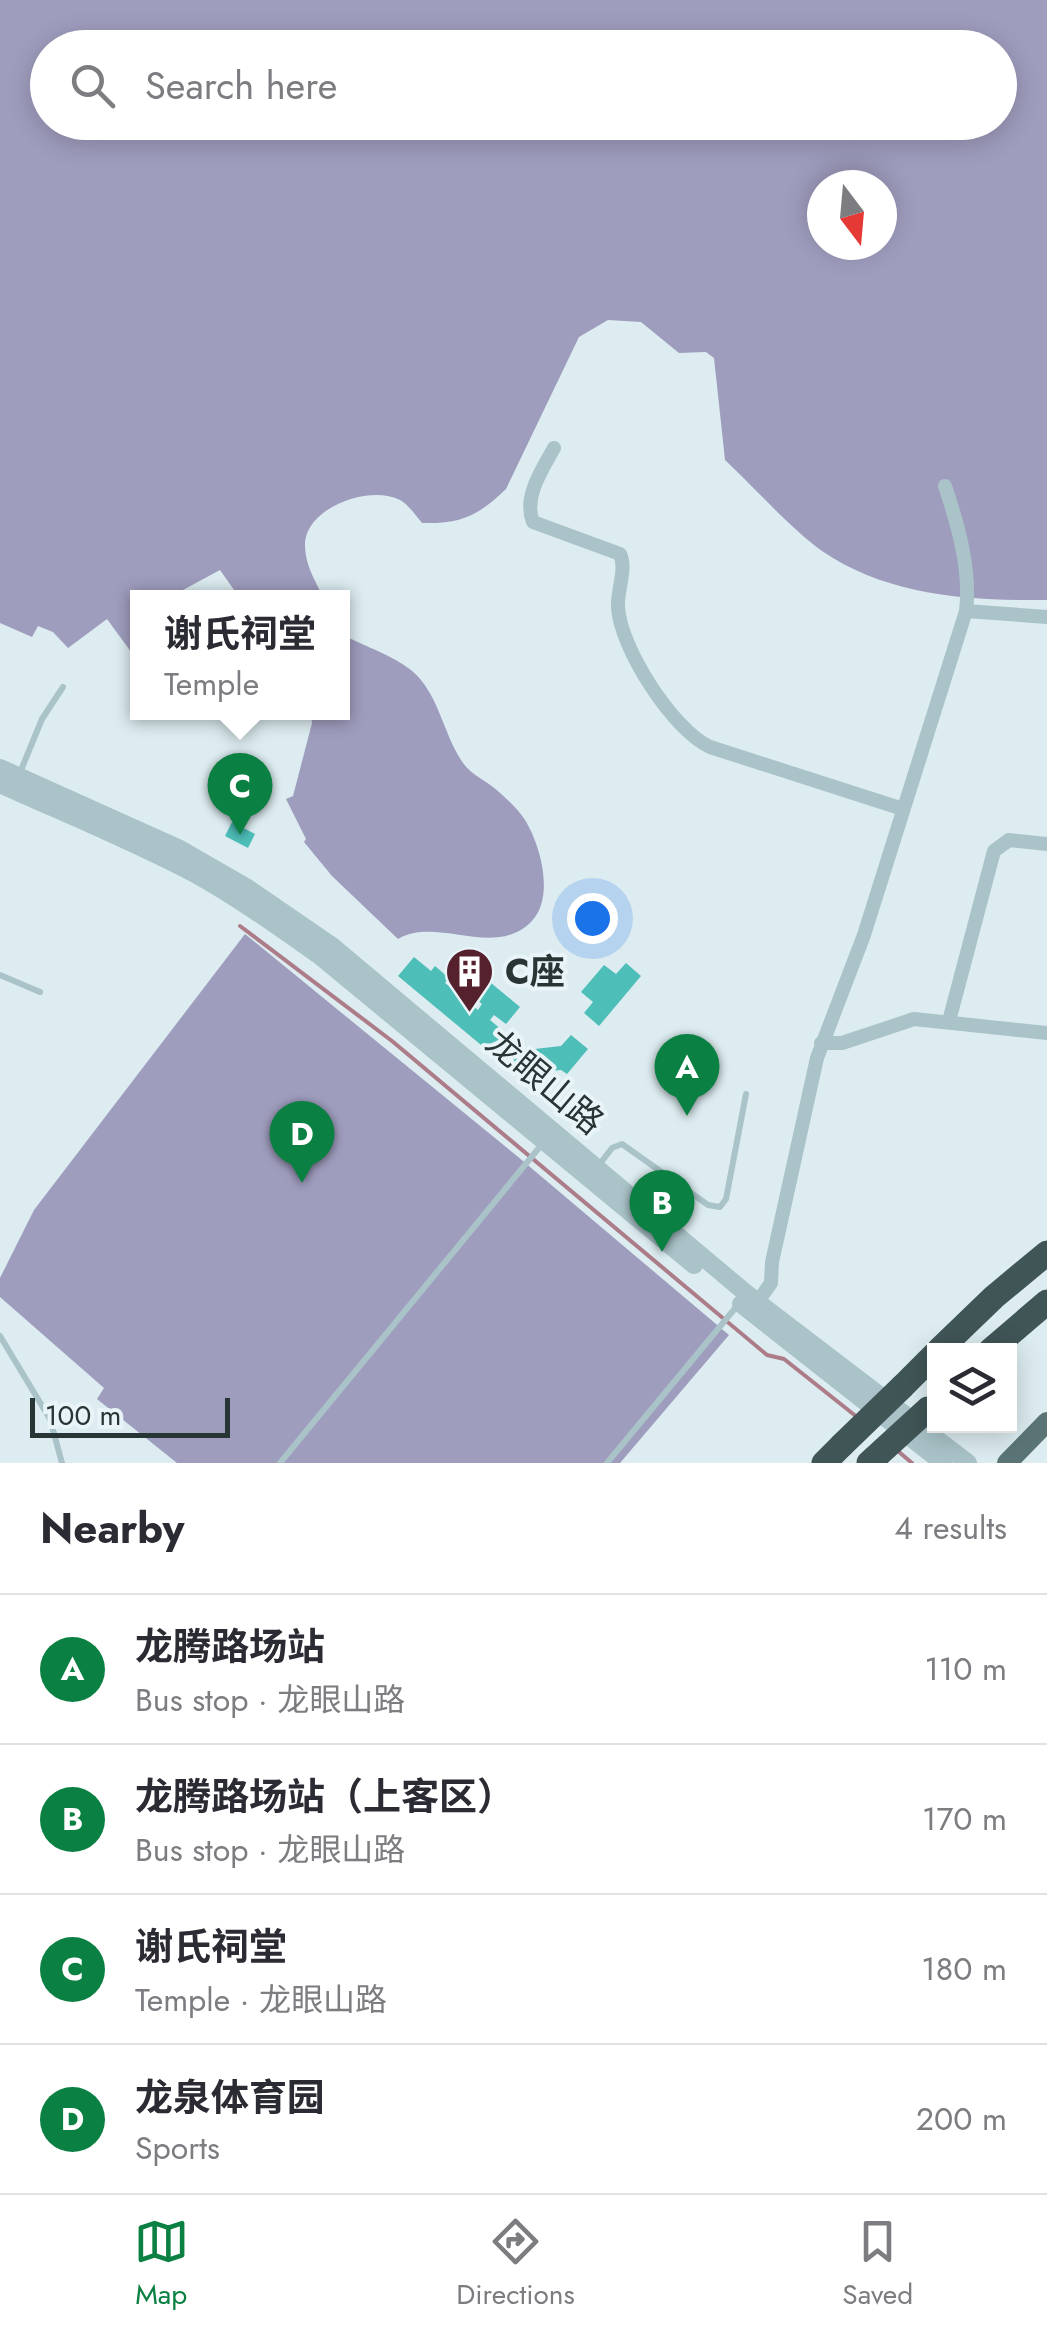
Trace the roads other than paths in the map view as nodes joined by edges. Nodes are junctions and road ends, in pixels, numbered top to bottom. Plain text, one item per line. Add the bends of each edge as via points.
1 (554, 448) dead end
2 (946, 486) dead end
3 (966, 611) junction
4 (1047, 617) edge
5 (63, 687) dead end
6 (0, 768) edge
7 (10, 783) edge
8 (903, 808) junction
9 (1047, 844) edge
10 (0, 975) edge
11 (40, 992) dead end
12 (949, 1021) junction
13 (1047, 1032) edge
14 (822, 1043) junction
15 (746, 1094) dead end
16 (544, 1142) junction
17 (593, 1173) junction
18 (1047, 1253) edge
19 (1047, 1302) edge
20 (744, 1306) junction
21 (0, 1336) edge
22 (947, 1343) edge
23 (999, 1343) edge
24 (927, 1362) edge
25 (927, 1410) edge
26 (1047, 1422) edge
27 (833, 1454) edge
28 (62, 1463) edge
29 (280, 1463) edge
30 (608, 1463) edge
31 (869, 1463) edge
32 (943, 1463) edge
33 (968, 1463) edge
34 (1007, 1463) edge

1 - 8 street via 533,492 533,522 620,554 624,637 687,733 710,747
2 - 3 street via 960,539
3 - 4 street
3 - 8 street
5 - 7 lane
6 - 7 street, 龙眼山路
7 - 16 street, 龙眼山路 via 200,877 281,928
8 - 14 street via 856,961
9 - 12 street via 1009,840 994,851
10 - 11 lane
12 - 13 street
12 - 14 street via 914,1019 842,1043
14 - 20 street via 772,1278
15 - 17 lane via 720,1207 708,1206 622,1144
16 - 17 street, 龙眼山路
16 - 29 lane
17 - 20 street, 龙眼山路
18 - 22 highway
19 - 23 highway
20 - 30 lane via 719,1327
20 - 32 street, 龙眼山路
20 - 33 street, 龙眼山路
21 - 28 lane via 45,1409
24 - 27 highway, bridge
25 - 31 highway, bridge
26 - 34 main road

